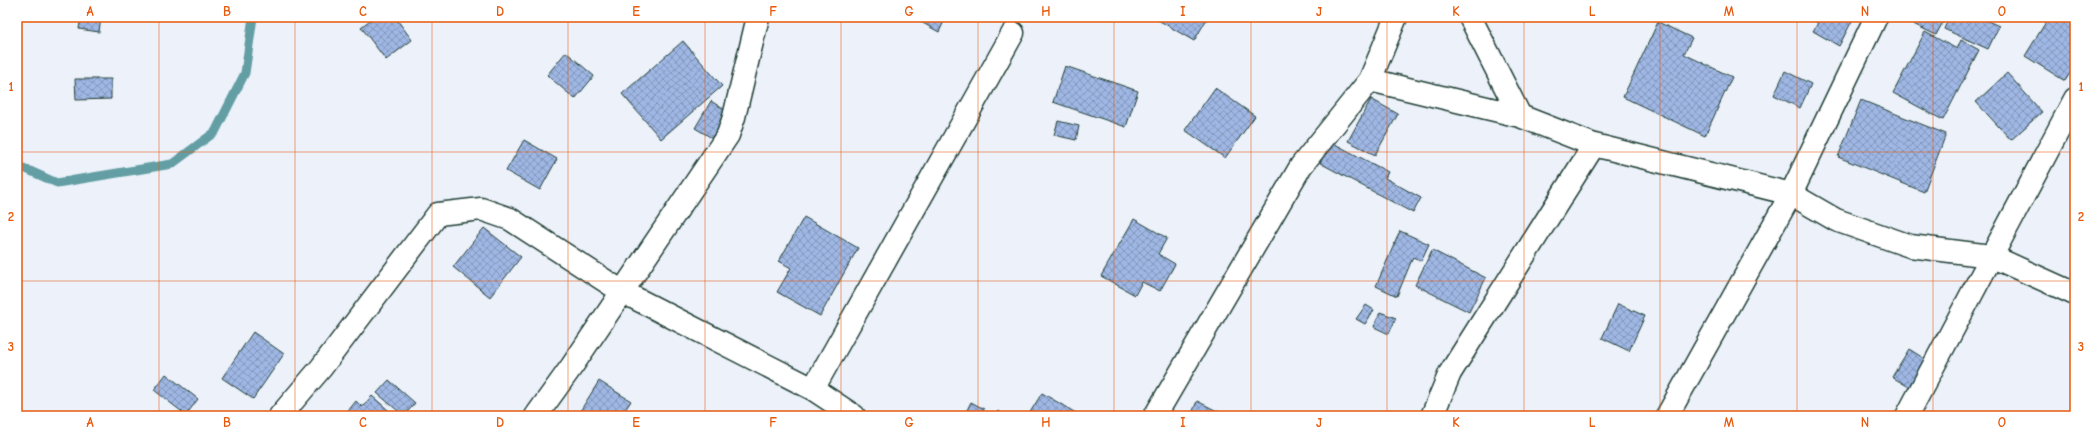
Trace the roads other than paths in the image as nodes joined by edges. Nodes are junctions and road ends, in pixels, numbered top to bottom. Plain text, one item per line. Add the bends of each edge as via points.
1 (758, 17) edge
2 (1396, 17) edge
3 (1470, 17) edge
4 (1876, 17) edge
5 (1013, 33) dead end
6 (1370, 80) junction
7 (2075, 99) edge
8 (1520, 116) junction
9 (1594, 145) junction
10 (1791, 194) junction
11 (1991, 256) junction
12 (621, 291) junction
13 (2075, 294) edge
14 (813, 389) junction
15 (280, 416) edge
16 (536, 416) edge
17 (854, 416) edge
18 (1155, 416) edge
19 (1432, 416) edge
20 (1667, 416) edge
21 (1907, 416) edge

1 - 12 street via 728,135
2 - 6 street
3 - 8 street
4 - 10 street
5 - 14 street
6 - 8 street
6 - 18 street via 1301,166
7 - 11 street
8 - 9 street
9 - 10 street
9 - 19 street via 1450,372
10 - 11 street via 1836,220 1910,246
10 - 20 street
11 - 13 street
11 - 21 street
12 - 14 street
12 - 15 street via 510,219 481,209 438,214 321,368
12 - 16 street
14 - 17 street

